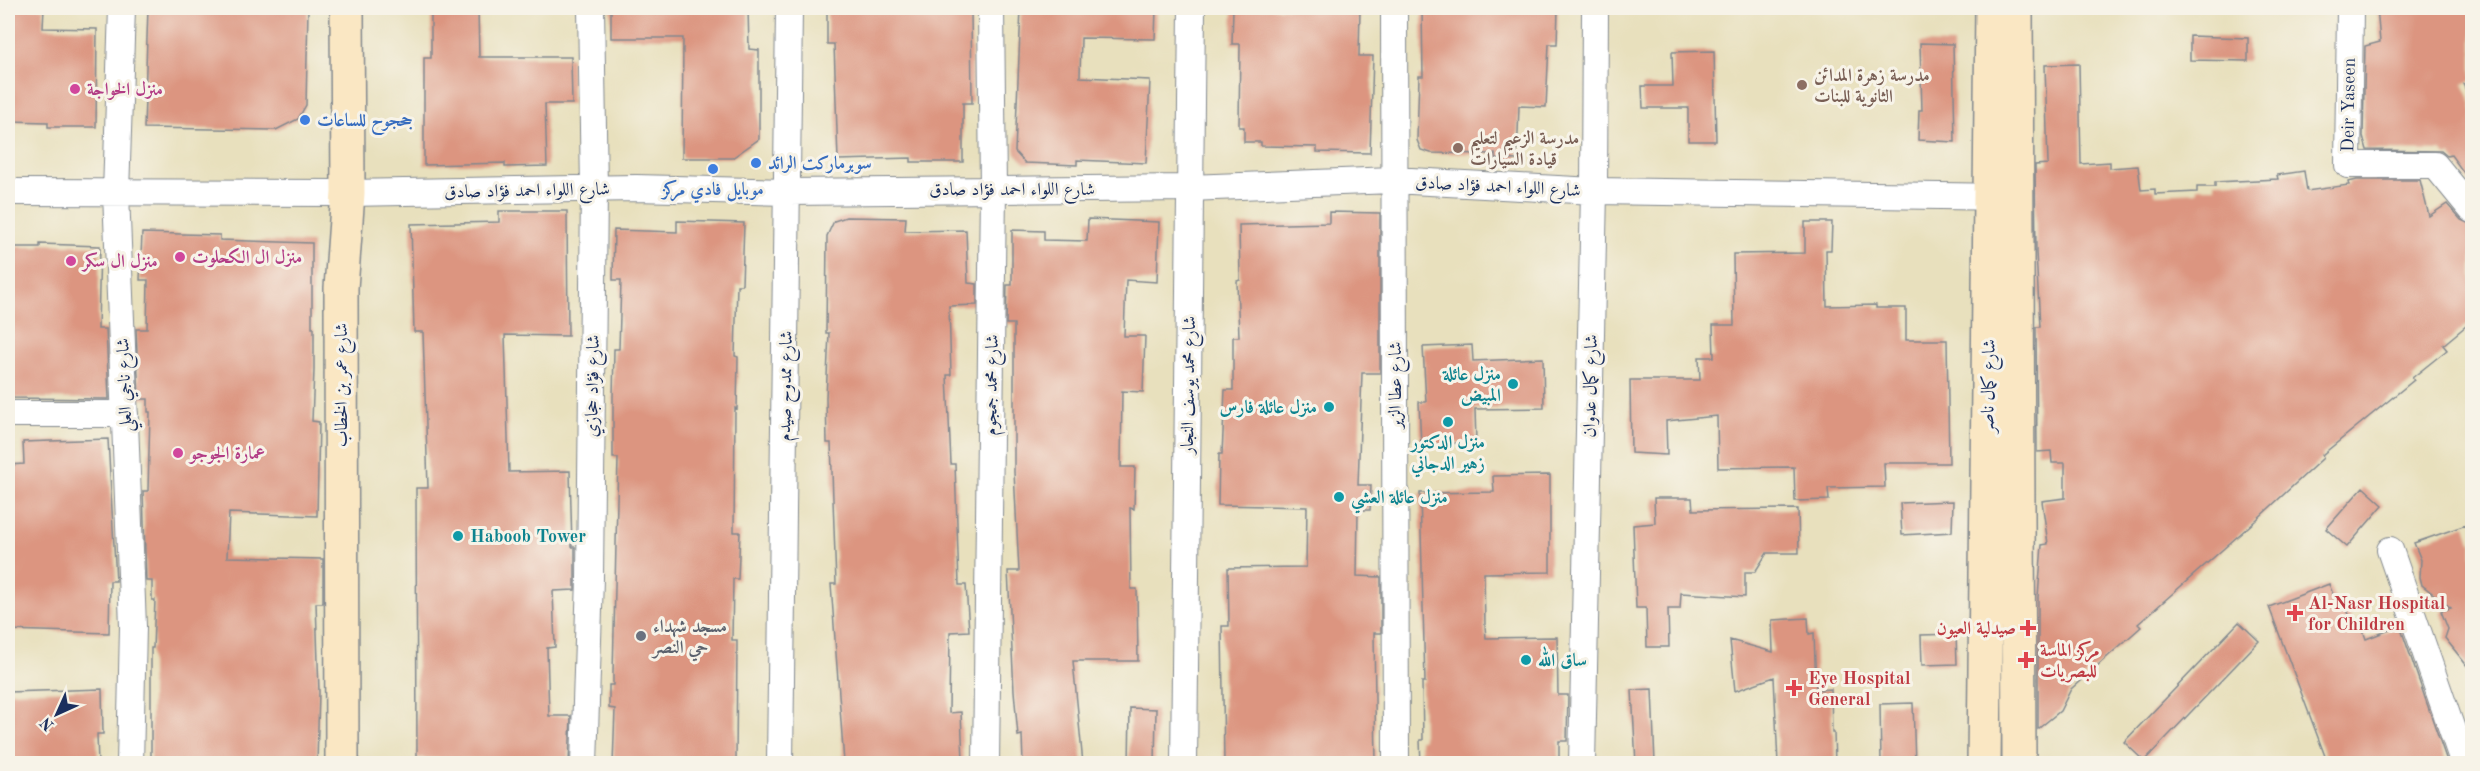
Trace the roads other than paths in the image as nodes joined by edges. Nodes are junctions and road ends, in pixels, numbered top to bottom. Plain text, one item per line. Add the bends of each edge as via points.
1 (122, 8) edge
2 (347, 8) edge
3 (591, 8) edge
4 (789, 8) edge
5 (991, 8) edge
6 (1192, 8) edge
7 (1394, 8) edge
8 (1595, 8) edge
9 (1992, 8) edge
10 (2016, 8) edge
11 (2350, 8) edge
12 (1393, 180) junction
13 (1189, 188) junction
14 (594, 189) junction
15 (993, 189) junction
16 (1594, 191) junction
17 (8, 192) edge
18 (788, 192) junction
19 (116, 193) junction
20 (348, 193) junction
21 (2004, 197) junction
22 (2472, 210) edge
23 (8, 414) edge
24 (125, 414) junction
25 (2390, 549) dead end
26 (130, 764) edge
27 (342, 764) edge
28 (584, 764) edge
29 (780, 764) edge
30 (987, 764) edge
31 (1184, 764) edge
32 (1396, 764) edge
33 (1582, 764) edge
34 (1984, 764) edge
35 (2019, 764) edge
36 (2464, 764) edge

1 - 19 street, شارع ناجي العلي
2 - 20 main road, شارع عمر بن الخطاب
3 - 14 street, شارع فؤاد حجازي
4 - 18 street, شارع ممدوح صيدم
5 - 15 street, شارع محمد جمجوم
6 - 13 street, شارع محمد يوسف النجار
7 - 12 street, شارع عطا الزير
8 - 16 street, شارع كمال عدوان
9 - 21 main road, شارع كمال ناصر
10 - 21 main road, شارع كمال ناصر
11 - 22 street, Deir Yaseen via 2348,165 2435,165
12 - 13 street, شارع اللواء احمد فؤاد صادق
12 - 16 street, شارع اللواء احمد فؤاد صادق
12 - 32 street, شارع عطا الزير
13 - 15 street, شارع اللواء احمد فؤاد صادق
13 - 31 street, شارع محمد يوسف النجار
14 - 18 street, شارع اللواء احمد فؤاد صادق
14 - 20 street, شارع اللواء احمد فؤاد صادق
14 - 28 street, شارع فؤاد حجازي
15 - 18 street, شارع اللواء احمد فؤاد صادق
15 - 30 street, شارع محمد جمجوم
16 - 21 street, شارع اللواء احمد فؤاد صادق
16 - 33 street, شارع كمال عدوان
17 - 19 street, شارع اللواء احمد فؤاد صادق
18 - 29 street, شارع ممدوح صيدم
19 - 20 street, شارع اللواء احمد فؤاد صادق
19 - 24 street, شارع ناجي العلي
20 - 27 main road, شارع عمر بن الخطاب via 341,288
21 - 34 main road, شارع كمال ناصر
21 - 35 main road, شارع كمال ناصر
23 - 24 street
24 - 26 street, شارع ناجي العلي via 133,626
25 - 36 street

